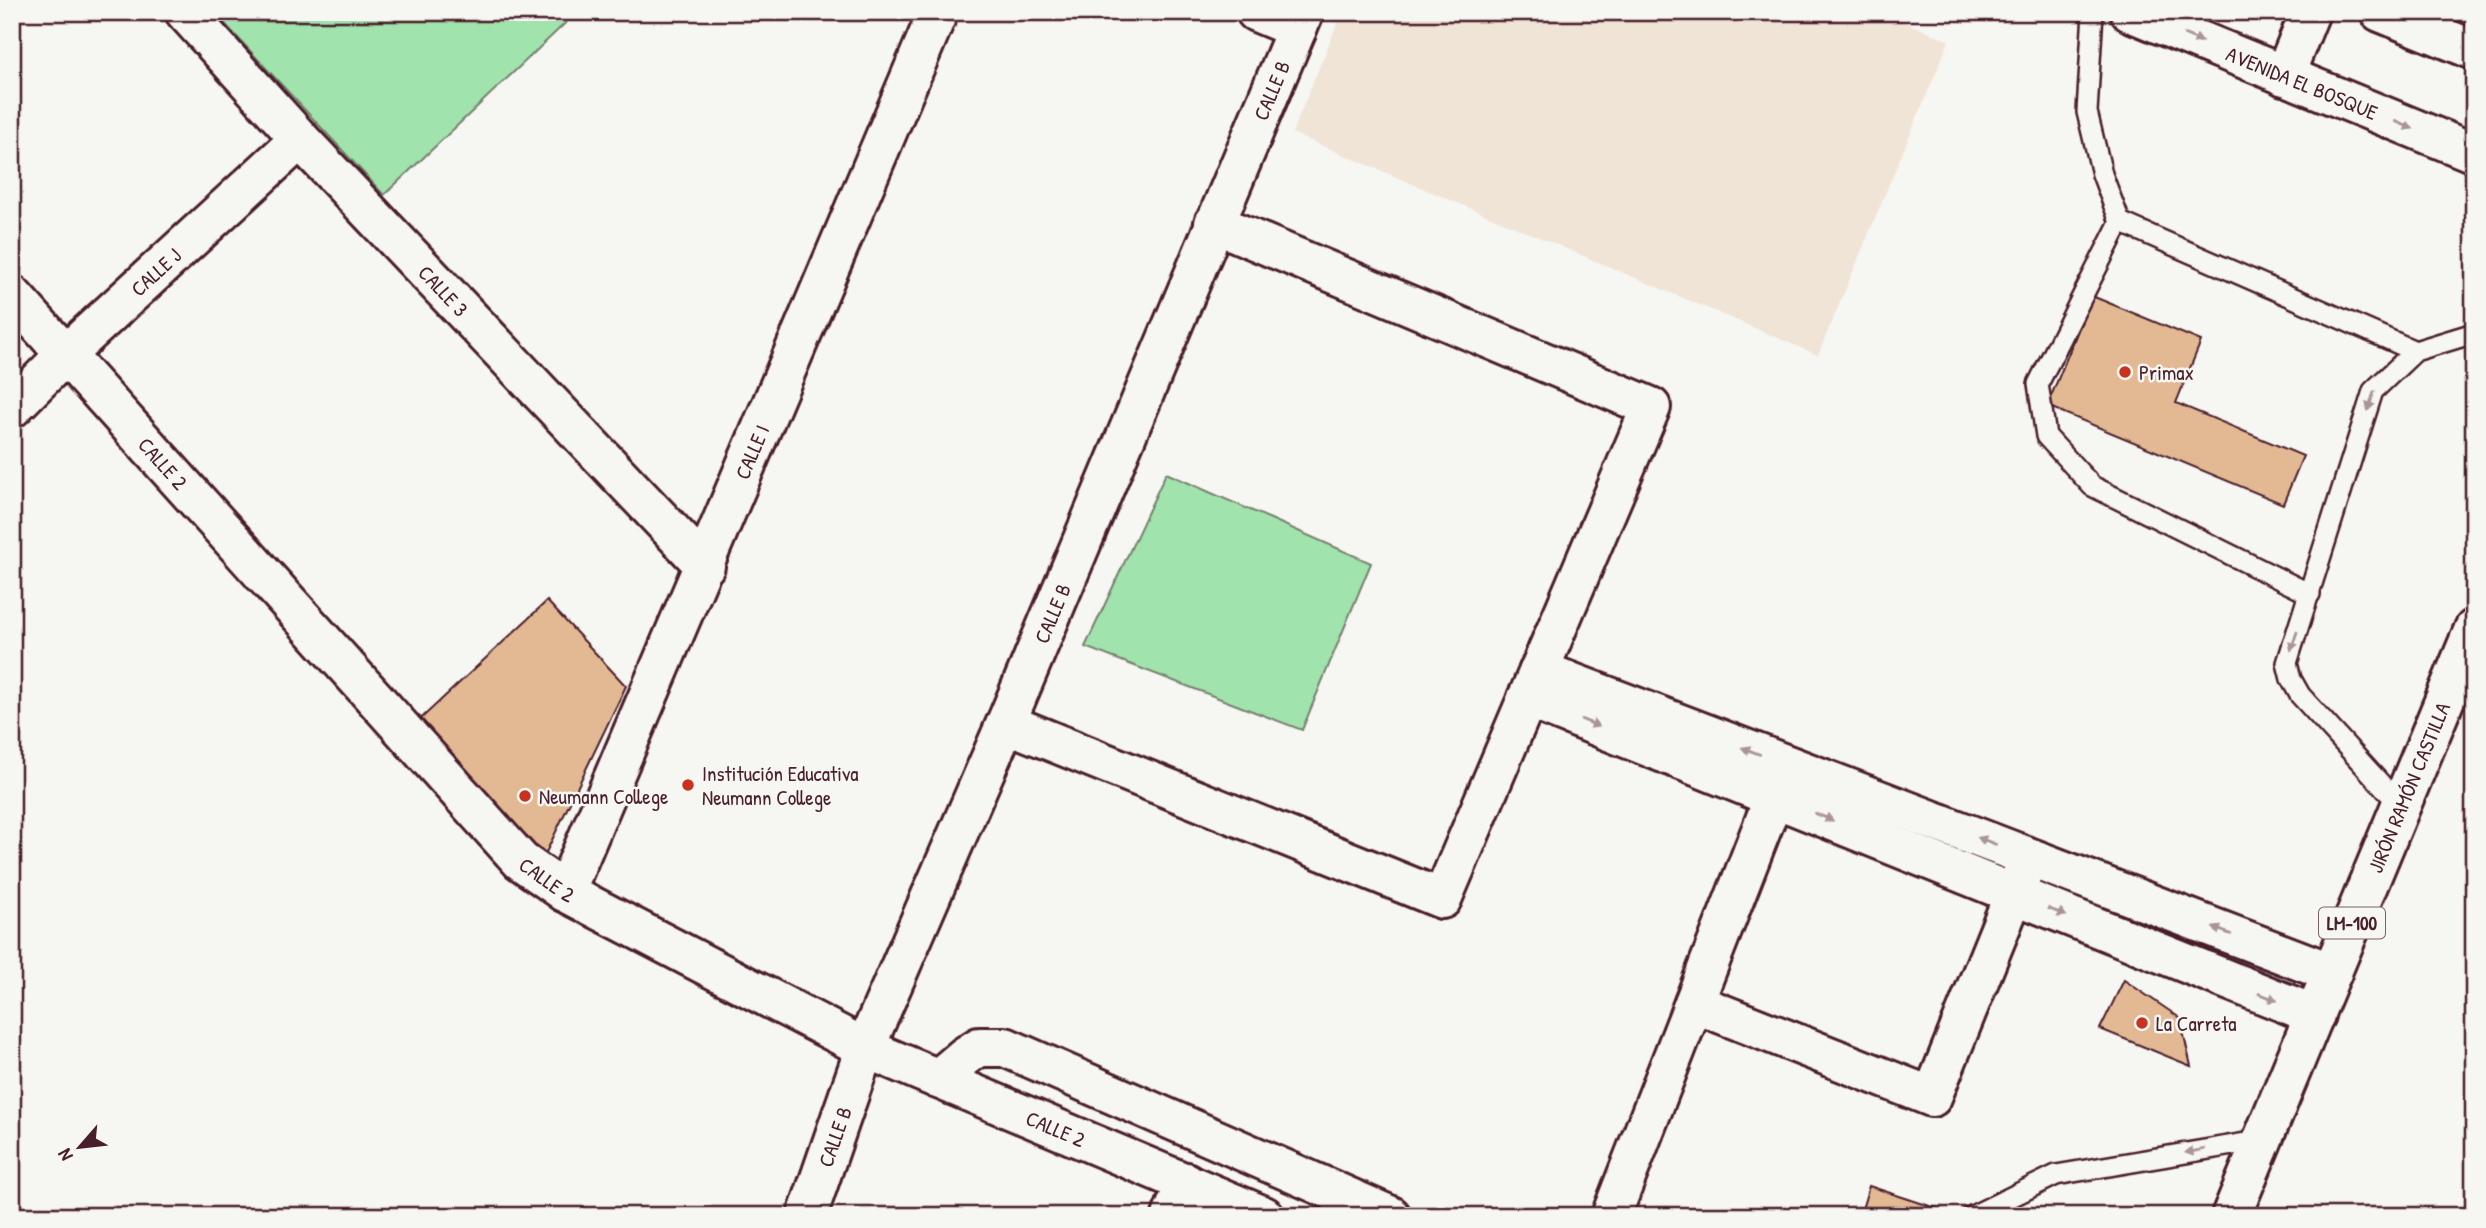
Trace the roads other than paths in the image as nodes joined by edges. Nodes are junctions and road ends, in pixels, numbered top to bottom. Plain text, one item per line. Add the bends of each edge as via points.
1 (185, 12) edge
2 (938, 12) edge
3 (1256, 12) edge
4 (2093, 12) edge
5 (2130, 12) edge
6 (2310, 12) edge
7 (2380, 12) edge
8 (1301, 21) edge
9 (2474, 50) edge
10 (2284, 76) junction
11 (300, 139) junction
12 (2474, 153) edge
13 (2120, 222) junction
14 (1214, 223) junction
15 (12, 295) edge
16 (2474, 333) edge
17 (2415, 351) junction
18 (66, 354) junction
19 (12, 408) edge
20 (705, 566) junction
21 (2310, 594) junction
22 (2474, 629) edge
23 (1533, 684) junction
24 (1006, 723) junction
25 (1781, 781) junction
26 (2400, 805) junction
27 (2029, 858) junction
28 (565, 892) junction
29 (2014, 894) junction
30 (2332, 973) junction
31 (1694, 1003) junction
32 (2315, 1015) junction
33 (865, 1048) junction
34 (938, 1079) junction
35 (2263, 1140) junction
36 (1179, 1199) edge
37 (807, 1216) edge
38 (1264, 1216) edge
39 (1391, 1216) edge
40 (1611, 1216) edge
41 (1972, 1216) edge
42 (2231, 1216) edge

1 - 11 street, CALLE 3
2 - 20 street, CALLE I
3 - 8 street
4 - 13 lane via 2087,111 2102,174
5 -> 10 street, AVENIDA EL BOSQUE
6 - 10 street
7 - 9 street
8 - 14 street, CALLE B
10 -> 12 street, AVENIDA EL BOSQUE
11 - 18 street, CALLE J
11 - 20 street, CALLE 3
13 - 17 lane
13 - 21 lane via 2038,384 2046,436 2092,486
14 - 23 street via 1651,407
14 - 24 street, CALLE B
15 - 18 street, CALLE 2
16 - 17 lane
17 -> 21 lane via 2373,391
18 - 19 street, CALLE J
18 - 28 street, CALLE 2 via 521,861
20 - 28 street, CALLE I
21 -> 26 lane via 2287,663 2291,679 2300,695
22 - 26 street, JIRÓN RAMÓN CASTILLA / LM-100
23 - 24 street via 1442,899
23 - 25 street
24 - 33 street, CALLE B
27 -> 25 street
25 -> 29 street
25 - 31 street
26 - 30 street, JIRÓN RAMÓN CASTILLA / LM-100
27 - 29 street
30 -> 27 street
28 - 33 street, CALLE 2
29 - 31 street via 1933,1097
29 -> 32 street
30 - 32 street, JIRÓN RAMÓN CASTILLA / LM-100
31 - 40 street
32 - 35 street, JIRÓN RAMÓN CASTILLA / LM-100
33 - 34 street, CALLE 2
33 - 37 street, CALLE B
34 - 36 street, CALLE 2
34 - 39 street via 979,1047 1005,1046
35 -> 41 lane via 2056,1175
35 - 42 street, JIRÓN RAMÓN CASTILLA / LM-100
36 - 38 street, CALLE 2

